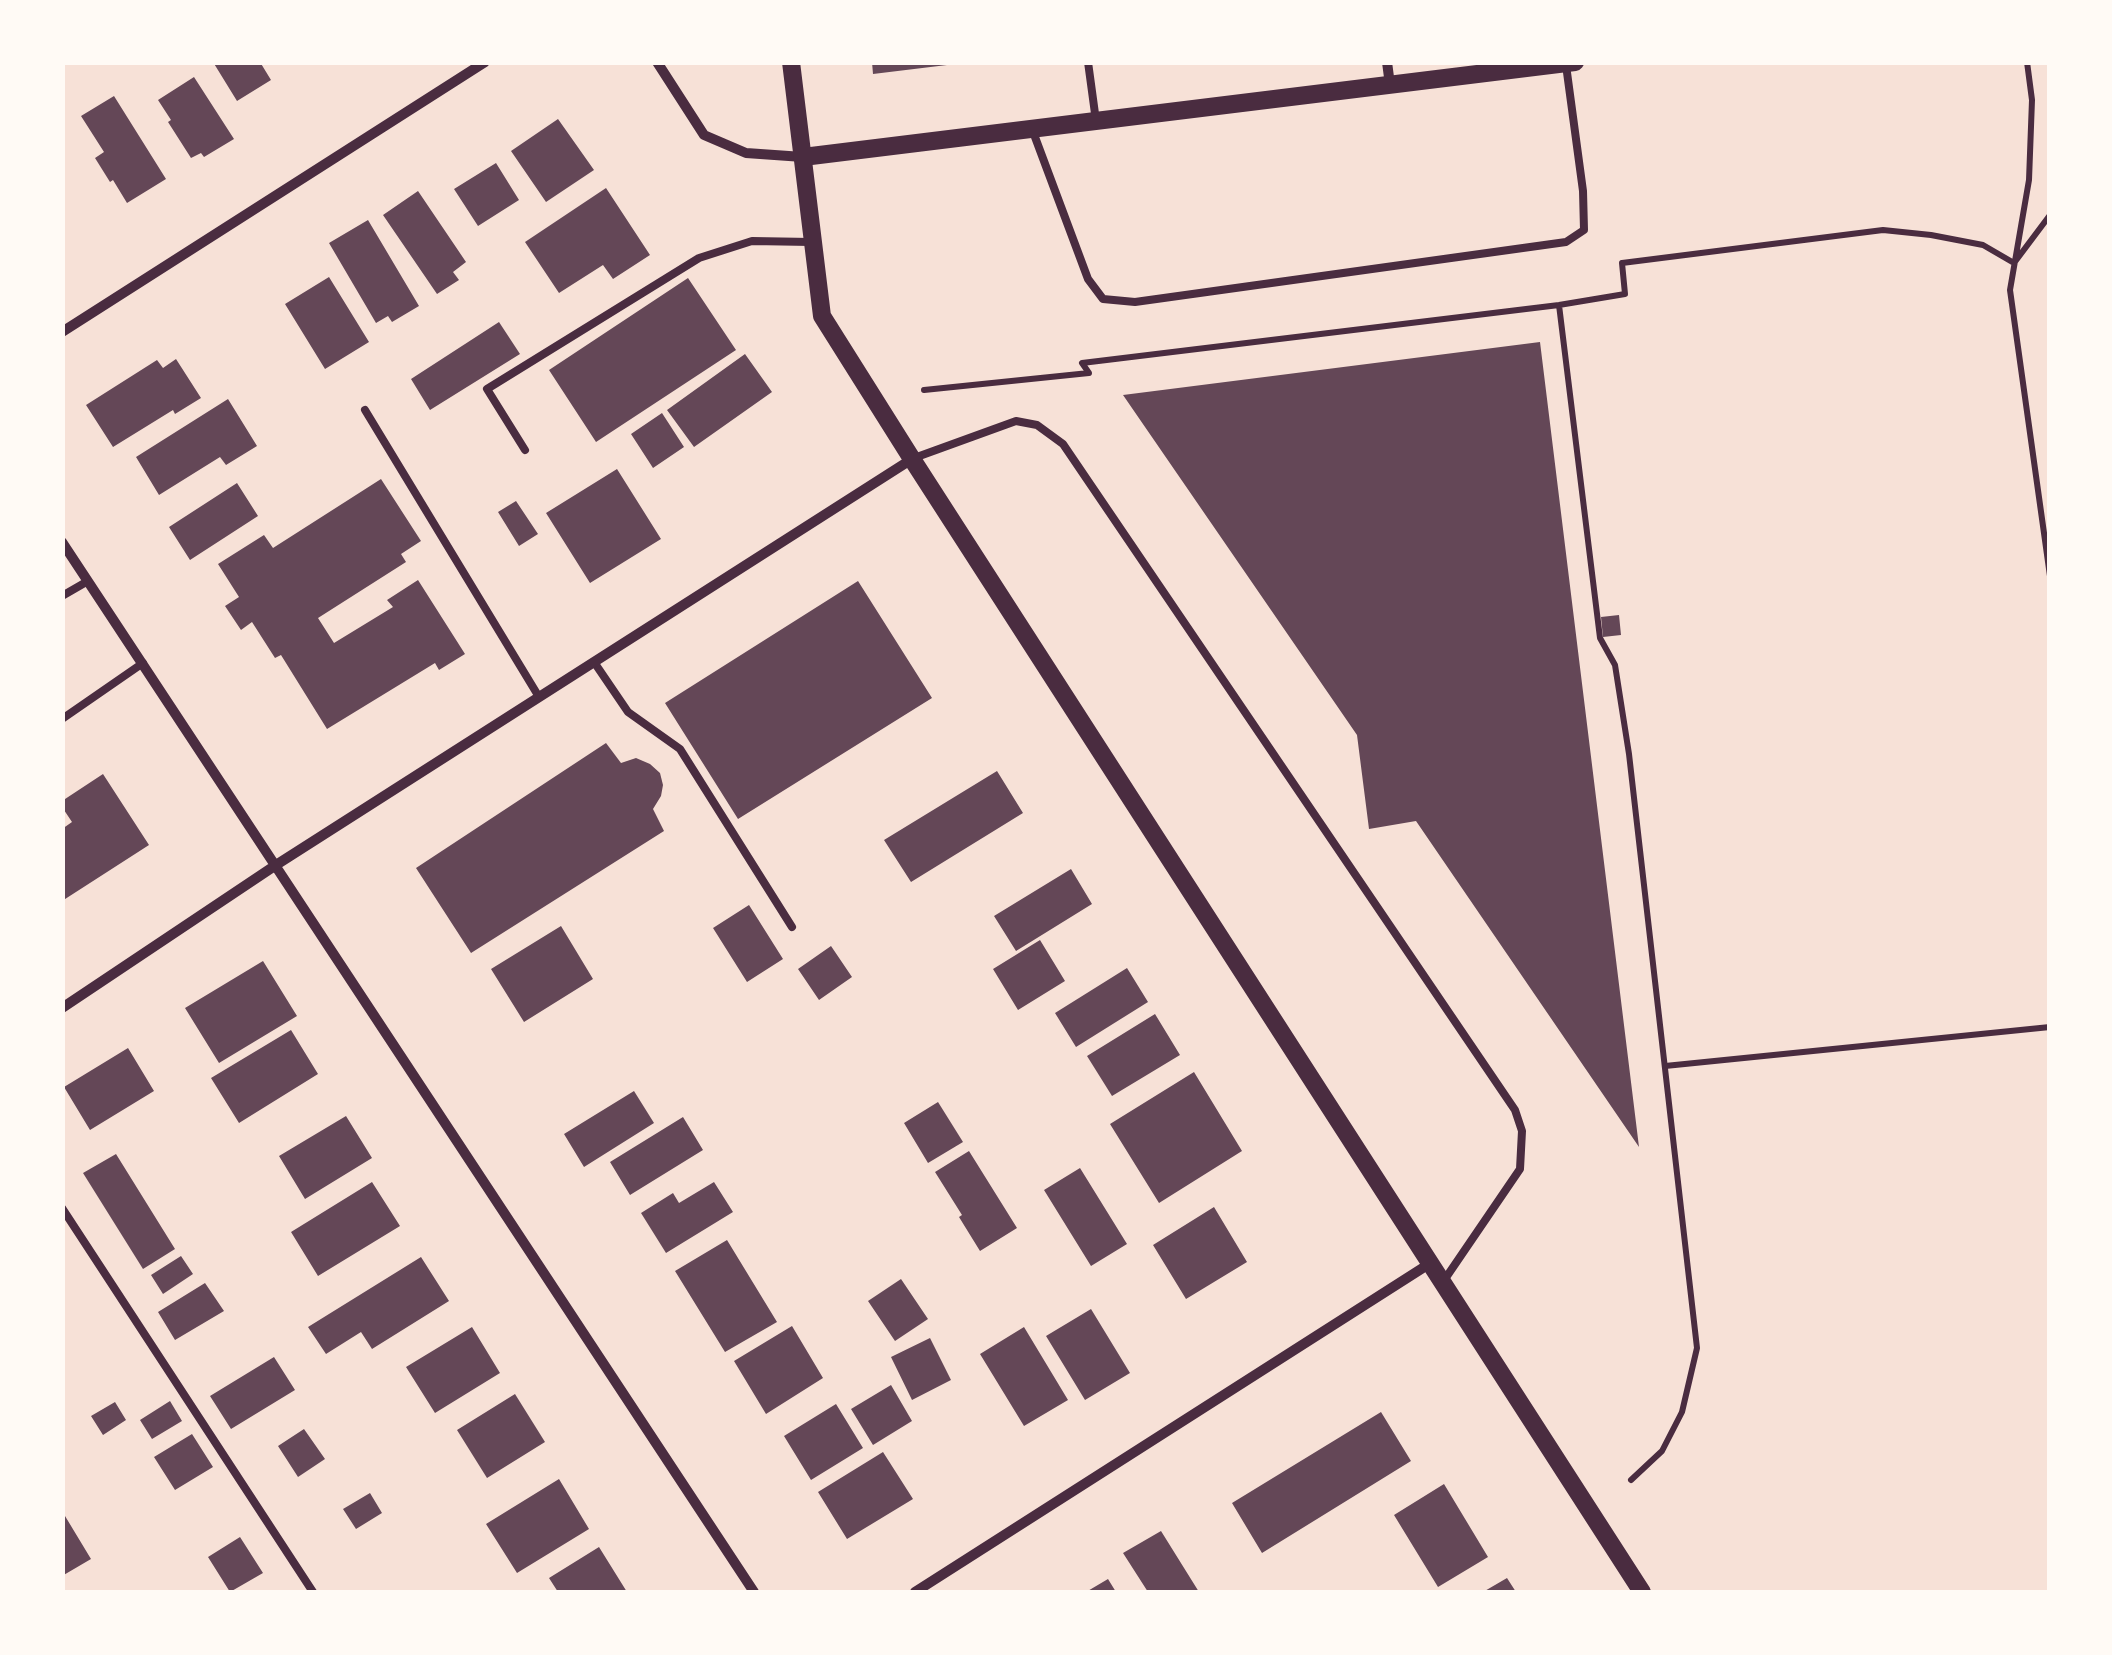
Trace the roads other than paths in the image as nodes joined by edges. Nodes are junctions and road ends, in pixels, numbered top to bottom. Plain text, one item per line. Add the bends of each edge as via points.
1 (485, 62) edge
2 (657, 62) edge
3 (791, 62) edge
4 (1088, 62) edge
5 (1387, 62) edge
6 (1575, 62) edge
7 (1566, 64) edge
8 (1390, 85) junction
9 (1096, 122) junction
10 (1032, 129) junction
11 (803, 158) junction
12 (813, 242) junction
13 (62, 332) edge
14 (366, 410) dead end
15 (526, 450) dead end
16 (912, 459) junction
17 (62, 542) edge
18 (88, 581) junction
19 (62, 596) edge
20 (594, 662) junction
21 (143, 663) junction
22 (539, 697) junction
23 (62, 719) edge
24 (276, 866) junction
25 (792, 927) dead end
26 (62, 1008) edge
27 (62, 1208) edge
28 (1430, 1264) junction
29 (1442, 1283) junction
30 (313, 1592) edge
31 (754, 1592) edge
32 (915, 1592) edge
33 (1642, 1592) edge

1 - 13 street
2 - 11 street via 704,135 746,153
3 - 11 street
4 - 9 lane
5 - 8 street
6 - 7 street
7 - 8 street
7 - 10 lane via 1584,230 1566,242 1135,302 1104,299 1088,279
8 - 9 street
9 - 10 street
10 - 11 street
11 - 12 street
12 - 15 lane via 752,241 699,258 488,389
12 - 16 street via 822,316
14 - 22 lane
16 - 20 street
16 - 28 street
16 - 29 lane via 1016,421 1037,425 1063,444 1515,1110 1522,1132 1520,1170
17 - 18 street
18 - 19 lane
18 - 21 street
20 - 22 street
20 - 25 lane via 628,712 680,749
21 - 23 lane
21 - 24 street
22 - 24 street
24 - 26 street
24 - 31 street
27 - 30 lane
28 - 29 street
28 - 32 street
29 - 33 street

